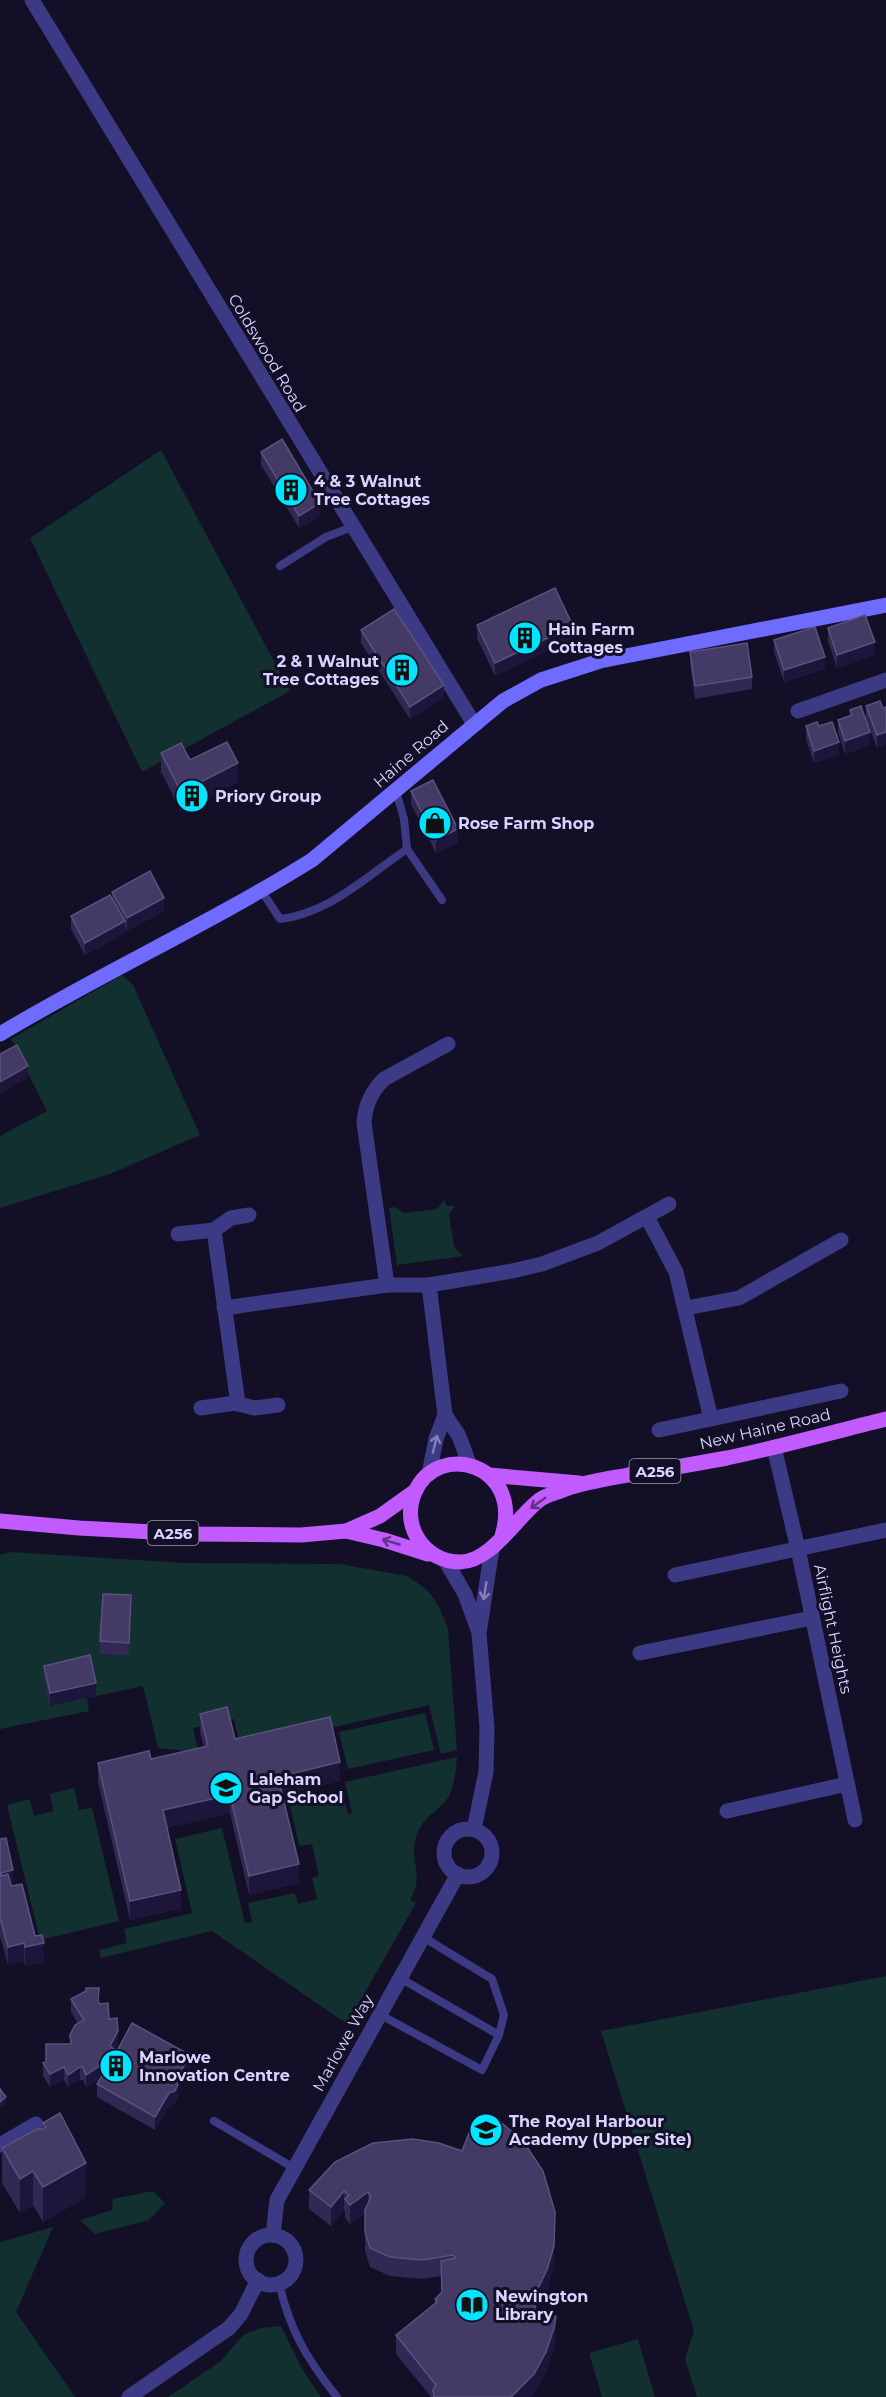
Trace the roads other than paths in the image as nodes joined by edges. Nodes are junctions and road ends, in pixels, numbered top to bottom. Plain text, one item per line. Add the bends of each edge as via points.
1 (32, 0) edge
2 (352, 527) junction
3 (280, 566) dead end
4 (886, 605) edge
5 (886, 680) edge
6 (798, 711) dead end
7 (474, 724) junction
8 (396, 792) junction
9 (407, 849) junction
10 (261, 890) junction
11 (442, 900) dead end
12 (0, 1034) edge
13 (448, 1044) dead end
14 (669, 1204) dead end
15 (249, 1215) dead end
16 (647, 1217) junction
17 (213, 1230) junction
18 (178, 1234) dead end
19 (841, 1240) dead end
20 (387, 1285) junction
21 (429, 1285) junction
22 (224, 1308) junction
23 (686, 1308) junction
24 (840, 1391) dead end
25 (238, 1404) junction
26 (278, 1405) dead end
27 (201, 1408) dead end
28 (445, 1415) junction
29 (711, 1419) junction
30 (886, 1419) edge
31 (659, 1430) dead end
32 (774, 1447) junction
33 (470, 1466) junction
34 (429, 1474) junction
35 (489, 1475) junction
36 (581, 1484) junction
37 (415, 1491) junction
38 (0, 1521) edge
39 (886, 1530) edge
40 (345, 1531) junction
41 (502, 1536) junction
42 (492, 1549) junction
43 (798, 1549) junction
44 (440, 1558) junction
45 (675, 1575) dead end
46 (812, 1618) junction
47 (479, 1633) junction
48 (640, 1653) dead end
49 (847, 1784) junction
50 (727, 1811) dead end
51 (855, 1820) dead end
52 (474, 1829) junction
53 (458, 1874) junction
54 (423, 1937) junction
55 (400, 1978) junction
56 (379, 2014) junction
57 (499, 2035) junction
58 (214, 2121) dead end
59 (36, 2124) dead end
60 (0, 2145) edge
61 (294, 2168) junction
62 (273, 2235) junction
63 (258, 2280) junction
64 (279, 2283) junction
65 (129, 2397) edge
66 (338, 2397) edge

1 - 2 street, Coldswood Road
2 - 3 lane via 326,537
2 - 7 street, Coldswood Road
4 - 7 street, Haine Road via 575,668 503,700
5 - 6 street
7 - 8 street, Haine Road
8 - 9 lane
8 - 10 street, Haine Road via 312,860
9 - 10 lane via 326,906 301,916 280,919
9 - 11 lane
10 - 12 street, Haine Road
13 - 20 street via 384,1079 367,1104 364,1123
14 - 16 street
15 - 17 street via 231,1218
16 - 21 street via 598,1243 542,1264
16 - 23 street via 676,1272
17 - 18 street
17 - 22 street
19 - 23 street via 739,1298
20 - 21 street
20 - 22 street
21 - 28 street
22 - 25 street
23 - 29 street
24 - 29 street
25 - 26 street via 254,1408
25 - 27 street
28 - 33 street via 459,1436
34 -> 28 street
29 - 31 street
30 - 32 main road, New Haine Road / A256
32 - 36 main road, New Haine Road / A256
32 - 43 street, Airflight Heights
33 - 34 main road, New Haine Road via 456,1464
33 - 35 main road, New Haine Road
34 - 37 main road, New Haine Road
35 - 36 main road, New Haine Road / A256
35 - 41 main road, New Haine Road via 500,1487 506,1503 507,1520
36 -> 41 main road, New Haine Road / A256 via 539,1500
37 - 40 main road, New Haine Road / A256 via 380,1516
37 - 44 main road, New Haine Road via 410,1521 419,1541
38 - 40 main road, New Haine Road / A256 via 190,1534 301,1535
39 - 43 street
44 -> 40 main road, New Haine Road / A256
41 - 42 main road, New Haine Road
42 - 44 main road, New Haine Road via 462,1562
42 -> 47 street
43 - 45 street
43 - 46 street, Airflight Heights
44 - 47 street via 465,1594
46 - 48 street
46 - 49 street, Airflight Heights
47 - 52 street via 487,1728 486,1772
49 - 50 street
49 - 51 street, Airflight Heights
52 - 53 street via 458,1830 444,1848 446,1863
52 - 53 street via 491,1845 490,1861 481,1873
53 - 54 street, Marlowe Way
54 - 55 street, Marlowe Way
54 - 57 lane via 492,1979 504,2015
55 - 56 street, Marlowe Way
55 - 57 lane
56 - 57 lane via 482,2070
56 - 61 street, Marlowe Way
58 - 61 lane
59 - 60 street
61 - 62 street, Marlowe Way via 277,2200
62 - 63 street via 258,2239 248,2251 248,2268
62 - 64 street via 289,2242 296,2257 292,2273
63 - 64 street
63 - 65 street via 241,2314 229,2328
64 - 66 lane via 301,2346

